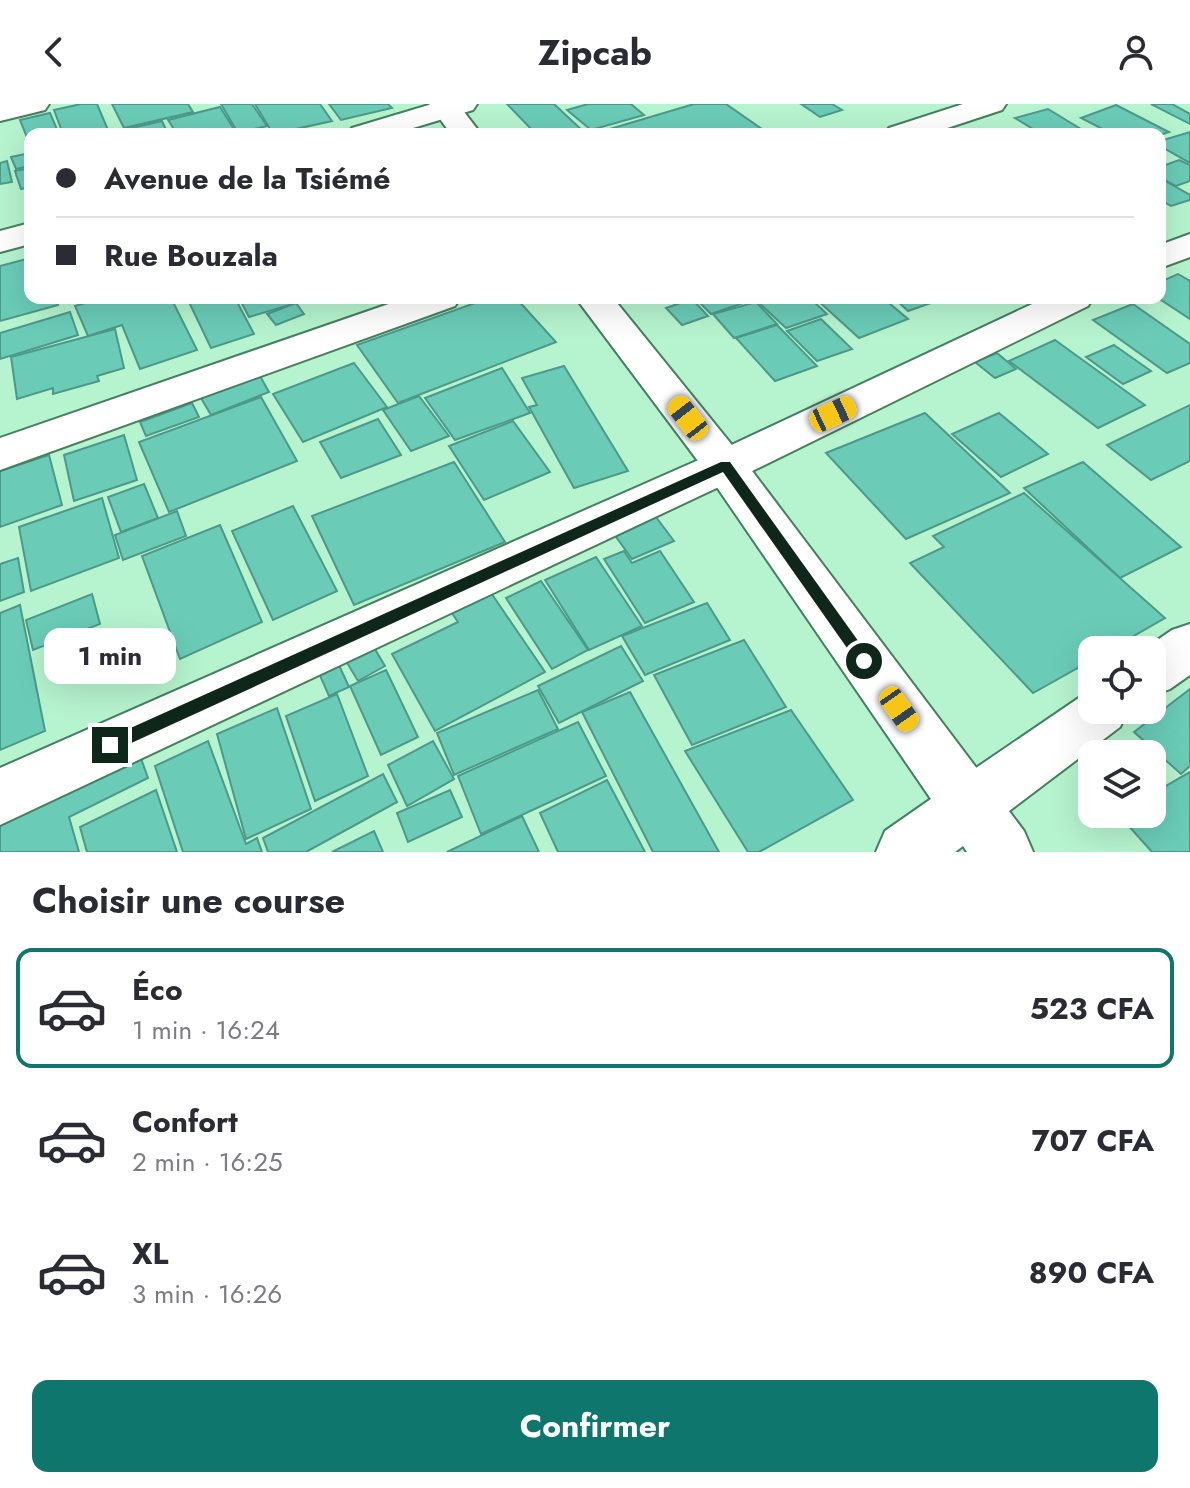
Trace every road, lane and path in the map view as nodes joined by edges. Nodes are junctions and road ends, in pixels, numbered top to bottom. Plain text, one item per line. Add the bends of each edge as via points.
1 (35, 104) edge
2 (992, 104) edge
3 (451, 105) edge
4 (0, 112) edge
5 (380, 128) edge
6 (463, 128) edge
7 (918, 128) edge
8 (24, 235) edge
9 (0, 242) edge
10 (1190, 244) edge
11 (1166, 255) edge
12 (425, 304) edge
13 (599, 304) edge
14 (1062, 304) edge
15 (0, 454) edge
16 (725, 466) junction
17 (1190, 646) edge
18 (1166, 663) edge
19 (1082, 724) edge
20 (0, 797) edge
21 (968, 807) junction
22 (906, 852) edge
23 (1003, 852) edge

1 - 4 street
2 - 7 street
3 - 5 street
3 - 6 street
8 - 9 street
10 - 11 street
12 - 15 street
13 - 16 street
14 - 16 street
16 - 20 street
16 - 21 street
17 - 18 street
19 - 21 street
21 - 22 street
21 - 23 street

